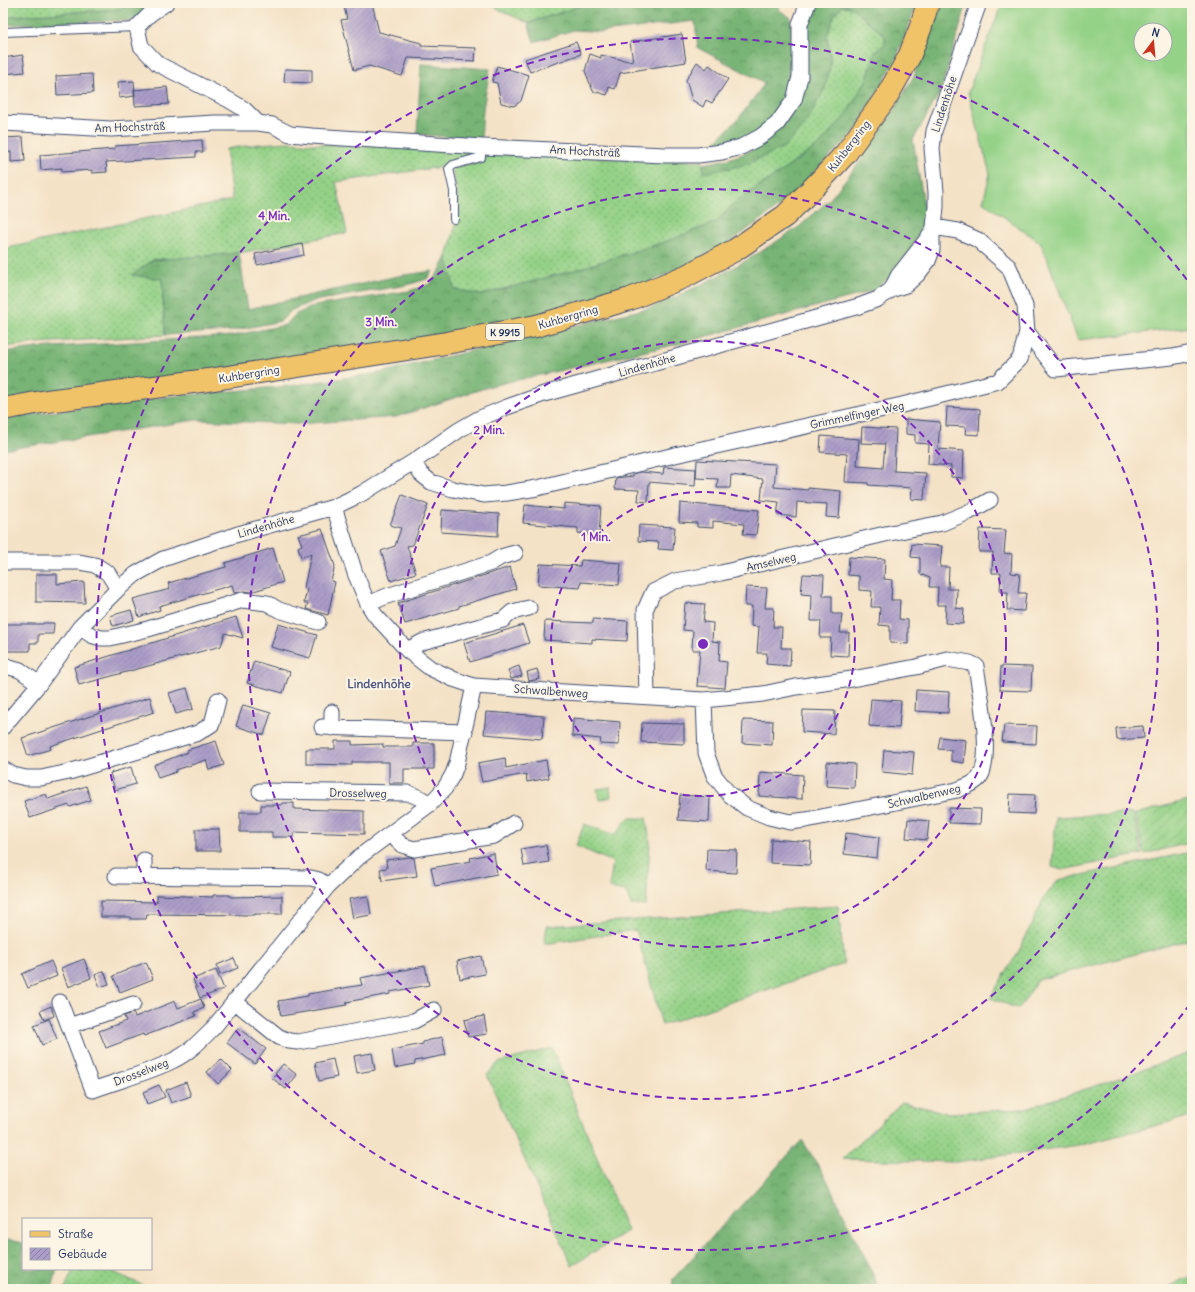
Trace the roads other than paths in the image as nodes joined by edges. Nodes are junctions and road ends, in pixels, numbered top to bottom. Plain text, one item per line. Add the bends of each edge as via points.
1 (166, 3) edge
2 (808, 3) edge
3 (928, 3) edge
4 (979, 3) edge
5 (137, 27) junction
6 (3, 32) edge
7 (3, 123) edge
8 (258, 124) junction
9 (481, 147) junction
10 (454, 219) dead end
11 (933, 230) junction
12 (512, 321) dead end
13 (536, 326) junction
14 (466, 332) dead end
15 (1027, 332) junction
16 (446, 343) junction
17 (1192, 353) edge
18 (208, 380) junction
19 (228, 386) dead end
20 (3, 409) edge
21 (413, 462) junction
22 (990, 500) dead end
23 (334, 507) junction
24 (515, 553) dead end
25 (3, 562) edge
26 (118, 589) junction
27 (368, 604) junction
28 (529, 608) dead end
29 (318, 622) dead end
30 (80, 626) junction
31 (406, 650) junction
32 (3, 665) edge
33 (39, 684) junction
34 (474, 686) junction
35 (647, 697) junction
36 (218, 700) dead end
37 (704, 700) junction
38 (332, 712) dead end
39 (3, 727) edge
40 (464, 732) junction
41 (3, 769) edge
42 (260, 791) dead end
43 (430, 804) junction
44 (514, 823) dead end
45 (390, 834) junction
46 (144, 860) dead end
47 (116, 876) dead end
48 (144, 876) junction
49 (328, 886) junction
50 (234, 1001) junction
51 (60, 1002) dead end
52 (133, 1004) dead end
53 (434, 1010) dead end
54 (69, 1026) junction

1 - 5 street
2 - 9 street, Am Hochsträß via 800,24 800,77 794,100 777,124 741,147 698,155
3 - 13 main road, Kuhbergring / K 9915 via 908,57 887,96 846,153 785,216 735,250 686,276 630,300
4 - 11 street, Lindenhöhe via 934,131 932,148 936,192
5 - 6 lane
5 - 8 street via 141,46 158,64 244,109
7 - 8 street, Am Hochsträß via 111,129 215,123
8 - 9 street, Am Hochsträß via 272,126 290,134
9 - 10 lane via 481,157 453,165 449,169 454,191
11 - 15 street, Grimmelfinger Weg via 958,231 978,240 1009,267 1025,306
11 - 21 street, Lindenhöhe via 932,250 928,261 918,274 906,285 891,290 878,299 544,394 478,419
12 - 13 lane
13 - 16 main road, Kuhbergring / K 9915
14 - 16 lane
15 - 17 street via 1056,369
15 - 21 street, Grimmelfinger Weg via 1020,359 998,381 895,407 537,488 484,495 453,489 431,482 421,474
16 - 18 main road, Kuhbergring / K 9915 via 275,374
18 - 19 lane
18 - 20 main road, Kuhbergring / K 9915
21 - 23 street, Lindenhöhe via 361,494
22 - 35 street, Amselweg via 942,523 722,573 675,581 653,592 645,610
23 - 26 street, Lindenhöhe via 235,535 163,559 136,574
23 - 27 street, Schwalbenweg via 355,573
24 - 27 street
25 - 26 street via 79,562 95,565 108,573
26 - 30 street, Lindenhöhe
27 - 31 street, Schwalbenweg
28 - 31 street via 512,612 503,620 422,642
29 - 30 street via 279,610 267,603 243,600 110,638 91,635
30 - 33 street, Lindenhöhe
31 - 34 street, Schwalbenweg via 430,668
32 - 33 street via 20,670
33 - 39 street, Lindenhöhe
34 - 35 street, Schwalbenweg
34 - 40 street, Drosselweg
35 - 37 street, Schwalbenweg
36 - 41 street via 212,724 198,733 41,778 20,777
37 - 37 street, Schwalbenweg via 763,694 916,667 947,659 970,663 976,666 984,721 985,757 981,774 972,784 957,790 790,822 768,817 747,808 729,794 714,774 706,753
38 - 40 street via 327,728
40 - 43 street, Drosselweg via 458,763 453,774 445,788
42 - 43 street, Drosselweg via 283,786 408,793
43 - 45 street, Drosselweg
44 - 45 street via 494,836 414,850 402,845
45 - 49 street, Drosselweg via 359,857
46 - 48 street
47 - 48 street
48 - 49 street via 311,878 320,880
49 - 50 street, Drosselweg
50 - 53 street via 279,1037 298,1042 414,1021
50 - 54 street, Drosselweg via 200,1041 175,1060 93,1090
51 - 54 street, Drosselweg
52 - 54 street

